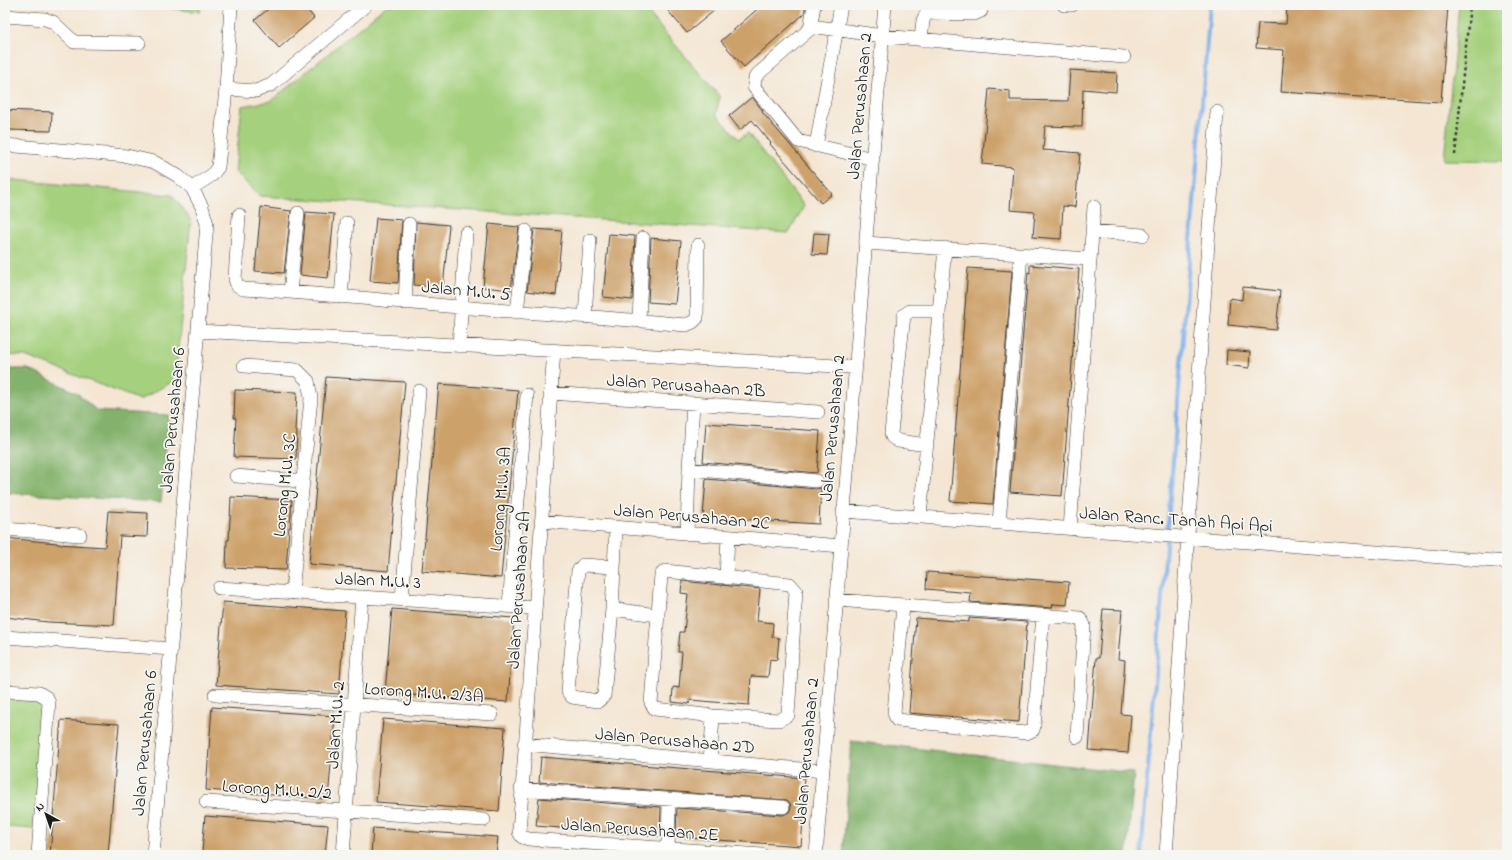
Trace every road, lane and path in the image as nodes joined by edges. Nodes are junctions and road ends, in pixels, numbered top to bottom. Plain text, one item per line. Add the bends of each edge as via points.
1 (231, 5) edge
2 (366, 5) edge
3 (814, 5) edge
4 (841, 5) edge
5 (885, 5) edge
6 (982, 5) edge
7 (1064, 5) edge
8 (1072, 5) edge
9 (1470, 5) edge
10 (5, 16) edge
11 (811, 26) junction
12 (836, 30) junction
13 (883, 36) junction
14 (921, 40) junction
15 (139, 43) dead end
16 (1124, 57) dead end
17 (226, 89) junction
18 (1217, 112) dead end
19 (5, 145) edge
20 (816, 146) junction
21 (1455, 155) dead end
22 (873, 159) junction
23 (192, 188) junction
24 (1094, 207) dead end
25 (298, 213) dead end
26 (239, 215) dead end
27 (347, 223) dead end
28 (409, 224) dead end
29 (526, 231) dead end
30 (1092, 231) junction
31 (466, 233) dead end
32 (1143, 235) dead end
33 (643, 238) dead end
34 (590, 240) dead end
35 (866, 243) junction
36 (698, 245) dead end
37 (945, 248) junction
38 (1021, 254) junction
39 (1089, 259) junction
40 (290, 292) junction
41 (341, 297) junction
42 (405, 303) junction
43 (461, 308) junction
44 (939, 311) junction
45 (517, 312) junction
46 (585, 317) junction
47 (639, 320) junction
48 (198, 331) junction
49 (459, 346) junction
50 (554, 350) junction
51 (244, 366) dead end
52 (855, 368) junction
53 (419, 391) dead end
54 (550, 393) junction
55 (527, 395) dead end
56 (693, 403) junction
57 (818, 412) dead end
58 (927, 445) junction
59 (689, 469) junction
60 (236, 476) dead end
61 (302, 480) junction
62 (817, 481) dead end
63 (843, 511) junction
64 (920, 517) junction
65 (541, 521) junction
66 (999, 523) junction
67 (616, 528) junction
68 (5, 529) edge
69 (1070, 529) junction
70 (687, 534) junction
71 (80, 535) dead end
72 (728, 537) junction
73 (1183, 537) junction
74 (840, 546) junction
75 (1507, 562) edge
76 (614, 567) junction
77 (726, 578) junction
78 (219, 588) dead end
79 (292, 593) junction
80 (362, 597) junction
81 (402, 599) junction
82 (836, 600) junction
83 (509, 605) junction
84 (903, 605) junction
85 (534, 608) junction
86 (612, 609) junction
87 (657, 615) junction
88 (1043, 615) junction
89 (5, 637) edge
90 (171, 649) junction
91 (5, 691) edge
92 (216, 695) dead end
93 (354, 705) junction
94 (492, 714) dead end
95 (713, 716) junction
96 (1077, 736) dead end
97 (524, 744) junction
98 (710, 761) junction
99 (823, 771) junction
100 (521, 789) junction
101 (669, 800) junction
102 (206, 802) dead end
103 (783, 807) dead end
104 (346, 812) junction
105 (484, 820) dead end
106 (519, 832) joint
107 (673, 852) edge
108 (38, 855) edge
109 (153, 855) edge
110 (343, 855) edge
111 (762, 855) edge
112 (816, 855) edge
113 (1166, 855) edge

1 - 17 street
2 - 17 street via 271,85 256,91
3 - 11 street
4 - 12 street
5 - 13 street, Jalan Perusahaan 2
6 - 14 street via 981,11 974,14 927,13 923,20
7 - 8 street
9 - 21 path
10 - 15 street via 53,22 74,42
11 - 12 street
11 - 20 street via 758,74 754,82 756,90 796,139
12 - 13 street
12 - 20 street
13 - 14 street
13 - 22 street, Jalan Perusahaan 2
14 - 16 street
17 - 23 street via 218,167 212,175
18 - 73 street
19 - 23 street, Jalan Perusahaan 6 via 141,158 172,172
20 - 22 street
22 - 35 street, Jalan Perusahaan 2
23 - 48 street, Jalan Perusahaan 6 via 207,224
24 - 30 street
25 - 40 street
26 - 40 street, Jalan M.U. 5 via 235,278 237,285 244,289
27 - 41 street
28 - 42 street
29 - 45 street
30 - 32 street
30 - 39 street
31 - 43 street
33 - 47 street
34 - 46 street
35 - 37 street
35 - 52 street, Jalan Perusahaan 2
36 - 47 street, Jalan M.U. 5 via 697,318 686,325
37 - 38 street
37 - 44 street
38 - 39 street
38 - 66 street
39 - 69 street
40 - 41 street, Jalan M.U. 5
41 - 42 street, Jalan M.U. 5
42 - 43 street, Jalan M.U. 5
43 - 45 street, Jalan M.U. 5
43 - 49 street
44 - 58 street
44 - 58 street via 910,311 904,314 891,433 898,441
45 - 46 street, Jalan M.U. 5
46 - 47 street, Jalan M.U. 5
48 - 49 street
48 - 90 street, Jalan Perusahaan 6
49 - 50 street
50 - 52 street
50 - 54 street, Jalan Perusahaan 2A
51 - 61 street, Lorong M.U. 3C via 298,370 308,382 311,398
52 - 63 street, Jalan Perusahaan 2
53 - 81 street
54 - 56 street, Jalan Perusahaan 2B
54 - 65 street, Jalan Perusahaan 2A
55 - 83 street, Lorong M.U. 3A
56 - 57 street, Jalan Perusahaan 2B
56 - 59 street
58 - 64 street
59 - 62 street
59 - 70 street
60 - 61 street
61 - 79 street, Lorong M.U. 3C
63 - 64 street, Jalan Ranc. Tanah Api Api
63 - 74 street, Jalan Perusahaan 2
64 - 66 street, Jalan Ranc. Tanah Api Api
65 - 67 street, Jalan Perusahaan 2C
65 - 85 street, Jalan Perusahaan 2A
66 - 69 street, Jalan Ranc. Tanah Api Api
67 - 70 street, Jalan Perusahaan 2C
67 - 76 street
68 - 71 street
69 - 73 street, Jalan Ranc. Tanah Api Api
70 - 72 street, Jalan Perusahaan 2C
72 - 74 street, Jalan Perusahaan 2C
72 - 77 street
73 - 75 street, Jalan Ranc. Tanah Api Api
73 - 113 street
74 - 82 street, Jalan Perusahaan 2
76 - 86 street
76 - 86 street via 583,565 578,570 568,692 572,697 598,701 604,696
77 - 87 street via 665,571 661,575
77 - 95 street via 790,584 796,590 788,715 780,720
78 - 79 street, Jalan M.U. 3
79 - 80 street, Jalan M.U. 3
80 - 81 street, Jalan M.U. 3
80 - 93 street, Jalan M.U. 2
81 - 83 street, Jalan M.U. 3
82 - 84 street
82 - 99 street, Jalan Perusahaan 2
83 - 85 street, Jalan M.U. 3
84 - 88 street
84 - 88 street via 894,713 897,720 1026,733 1033,730 1034,726
85 - 97 street, Jalan Perusahaan 2A
86 - 87 street
87 - 95 street via 652,706 655,709
88 - 96 street via 1077,617 1083,621
89 - 90 street
90 - 109 street, Jalan Perusahaan 6
91 - 108 street via 39,693 47,698 49,704
92 - 93 street, Lorong M.U. 2/3A
93 - 94 street, Lorong M.U. 2/3A
93 - 104 street, Jalan M.U. 2
95 - 98 street
97 - 98 street, Jalan Perusahaan 2D
97 - 100 street, Jalan Perusahaan 2A
98 - 99 street, Jalan Perusahaan 2D
99 - 112 street, Jalan Perusahaan 2
100 - 101 street
100 - 106 street, Jalan Perusahaan 2A
101 - 103 street
101 - 107 street
102 - 104 street, Lorong M.U. 2/2
104 - 105 street, Lorong M.U. 2/2
104 - 110 street, Jalan M.U. 2
106 - 107 street, Jalan Perusahaan 2E via 522,837 529,839
107 - 111 street, Jalan Perusahaan 2E

